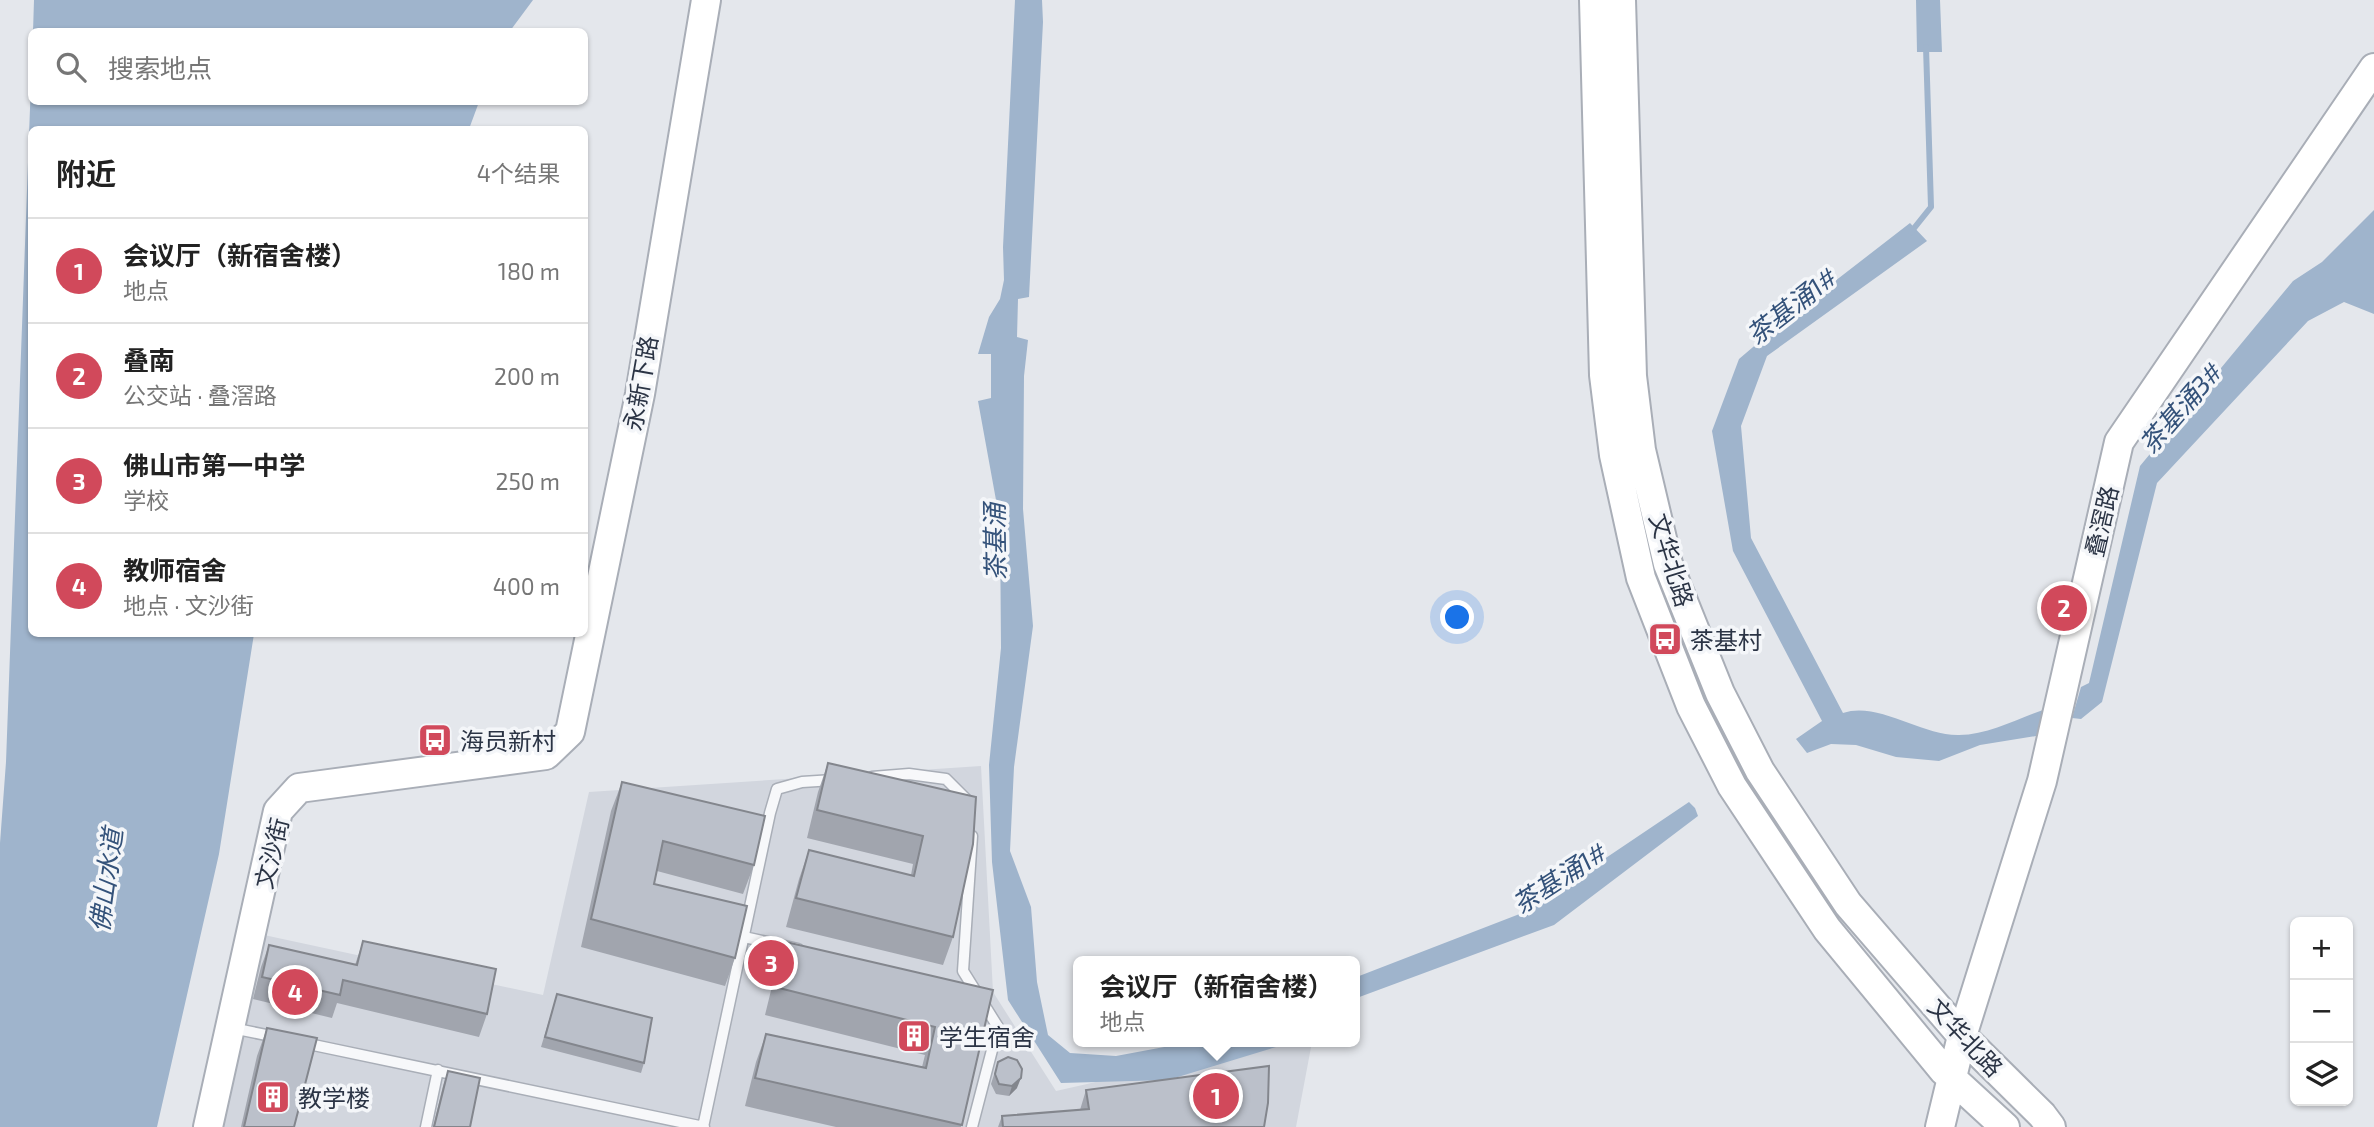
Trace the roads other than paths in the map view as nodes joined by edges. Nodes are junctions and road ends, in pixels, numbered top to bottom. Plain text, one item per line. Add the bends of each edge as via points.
1 (706, 0) edge
2 (1594, 0) edge
3 (1621, 0) edge
4 (2374, 68) edge
5 (546, 755) joint
6 (856, 778) edge
7 (842, 779) edge
8 (970, 812) edge
9 (973, 824) edge
10 (744, 937) junction
11 (812, 952) edge
12 (961, 986) edge
13 (974, 989) junction
14 (232, 1028) junction
15 (1962, 1036) junction
16 (284, 1038) edge
17 (296, 1041) edge
18 (438, 1070) junction
19 (1952, 1078) junction
20 (208, 1127) edge
21 (426, 1127) edge
22 (704, 1127) edge
23 (972, 1127) edge
24 (1940, 1127) edge
25 (2005, 1127) edge
26 (2051, 1127) edge

1 - 5 street, 永新下路 via 640,394 570,732
2 - 19 street, 文华北路 via 1604,375 1614,454 1641,578 1691,706 1732,786 1827,929
3 - 15 street, 文华北路 via 1632,376 1642,450 1668,564 1720,693 1760,771 1848,904
4 - 15 street, 叠滘路 via 2119,442 2042,781
5 - 14 street, 文沙街 via 299,788 278,811
6 - 8 lane via 909,774 946,779 966,799
7 - 10 lane via 777,789
9 - 13 lane via 963,971
10 - 11 lane
10 - 22 lane
12 - 13 lane
13 - 23 lane via 998,1027
14 - 16 lane
14 - 20 street, 文沙街
15 - 19 street, 叠滘路
15 - 26 street, 文华北路
17 - 18 lane
18 - 21 lane
18 - 22 lane
19 - 24 street, 叠滘路
19 - 25 street, 文华北路

